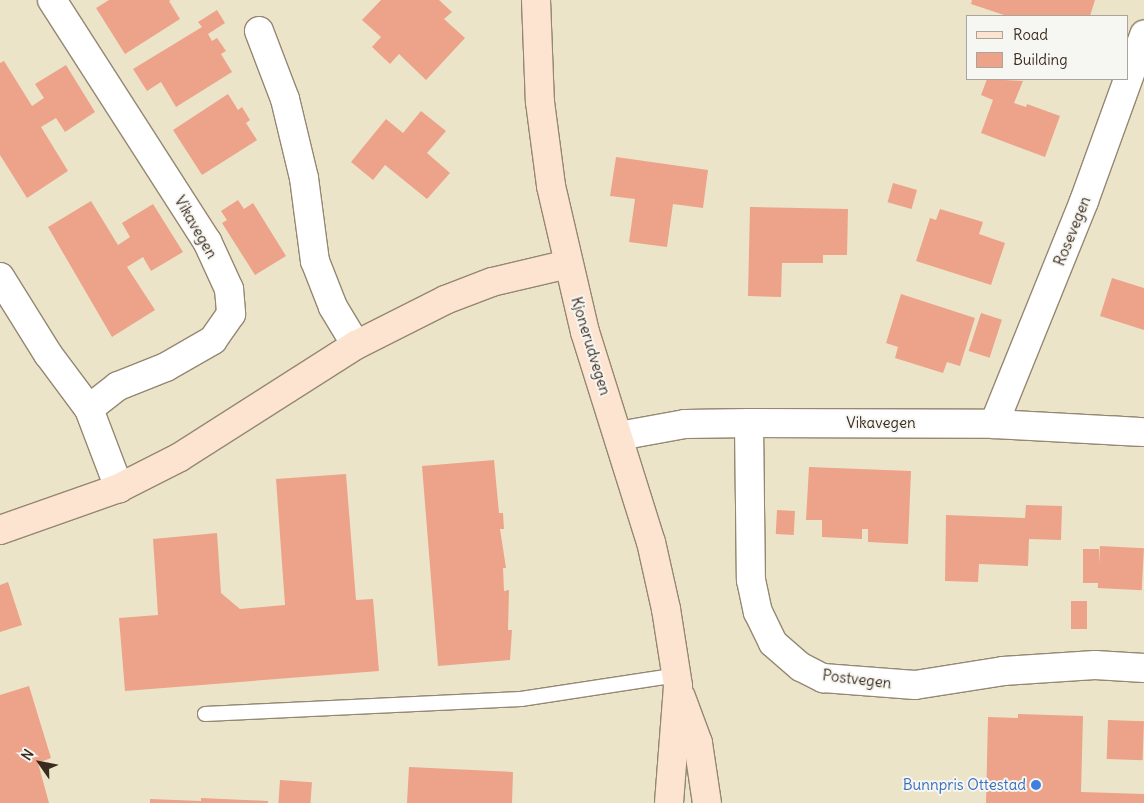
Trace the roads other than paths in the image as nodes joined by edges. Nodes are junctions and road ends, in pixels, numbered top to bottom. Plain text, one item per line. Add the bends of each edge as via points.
1 (52, 0) edge
2 (536, 0) edge
3 (259, 31) dead end
4 (1144, 35) edge
5 (1129, 76) edge
6 (1128, 80) edge
7 (568, 264) junction
8 (0, 277) edge
9 (356, 345) junction
10 (89, 409) junction
11 (749, 423) junction
12 (994, 424) junction
13 (1144, 432) edge
14 (619, 436) junction
15 (119, 488) junction
16 (0, 530) edge
17 (1144, 668) edge
18 (677, 680) junction
19 (205, 714) dead end
20 (669, 803) edge
21 (707, 803) edge

1 - 10 street, Vikavegen via 207,241 228,289 231,314 213,340 166,367 118,386
2 - 7 main road, Kjonerudvegen via 540,102 551,186
3 - 9 street via 285,99 304,178 316,261 333,307
4 - 5 street, Rosevegen
6 - 12 street, Rosevegen via 1084,201
7 - 9 main road via 484,285 445,300
7 - 14 main road, Kjonerudvegen via 585,332
8 - 10 street via 48,354
9 - 15 main road via 180,457
10 - 15 street
11 - 12 street, Vikavegen
11 - 14 street, Vikavegen via 685,424
11 - 17 street, Postvegen via 751,580 756,604 773,643 801,667 823,678 915,685 1003,671 1095,666
12 - 13 street, Vikavegen
14 - 18 main road, Kjonerudvegen via 651,542
15 - 16 main road
18 - 19 lane via 521,699
18 - 20 main road, Kjonerudvegen
18 - 21 main road, Kjonerudvegen via 698,743

